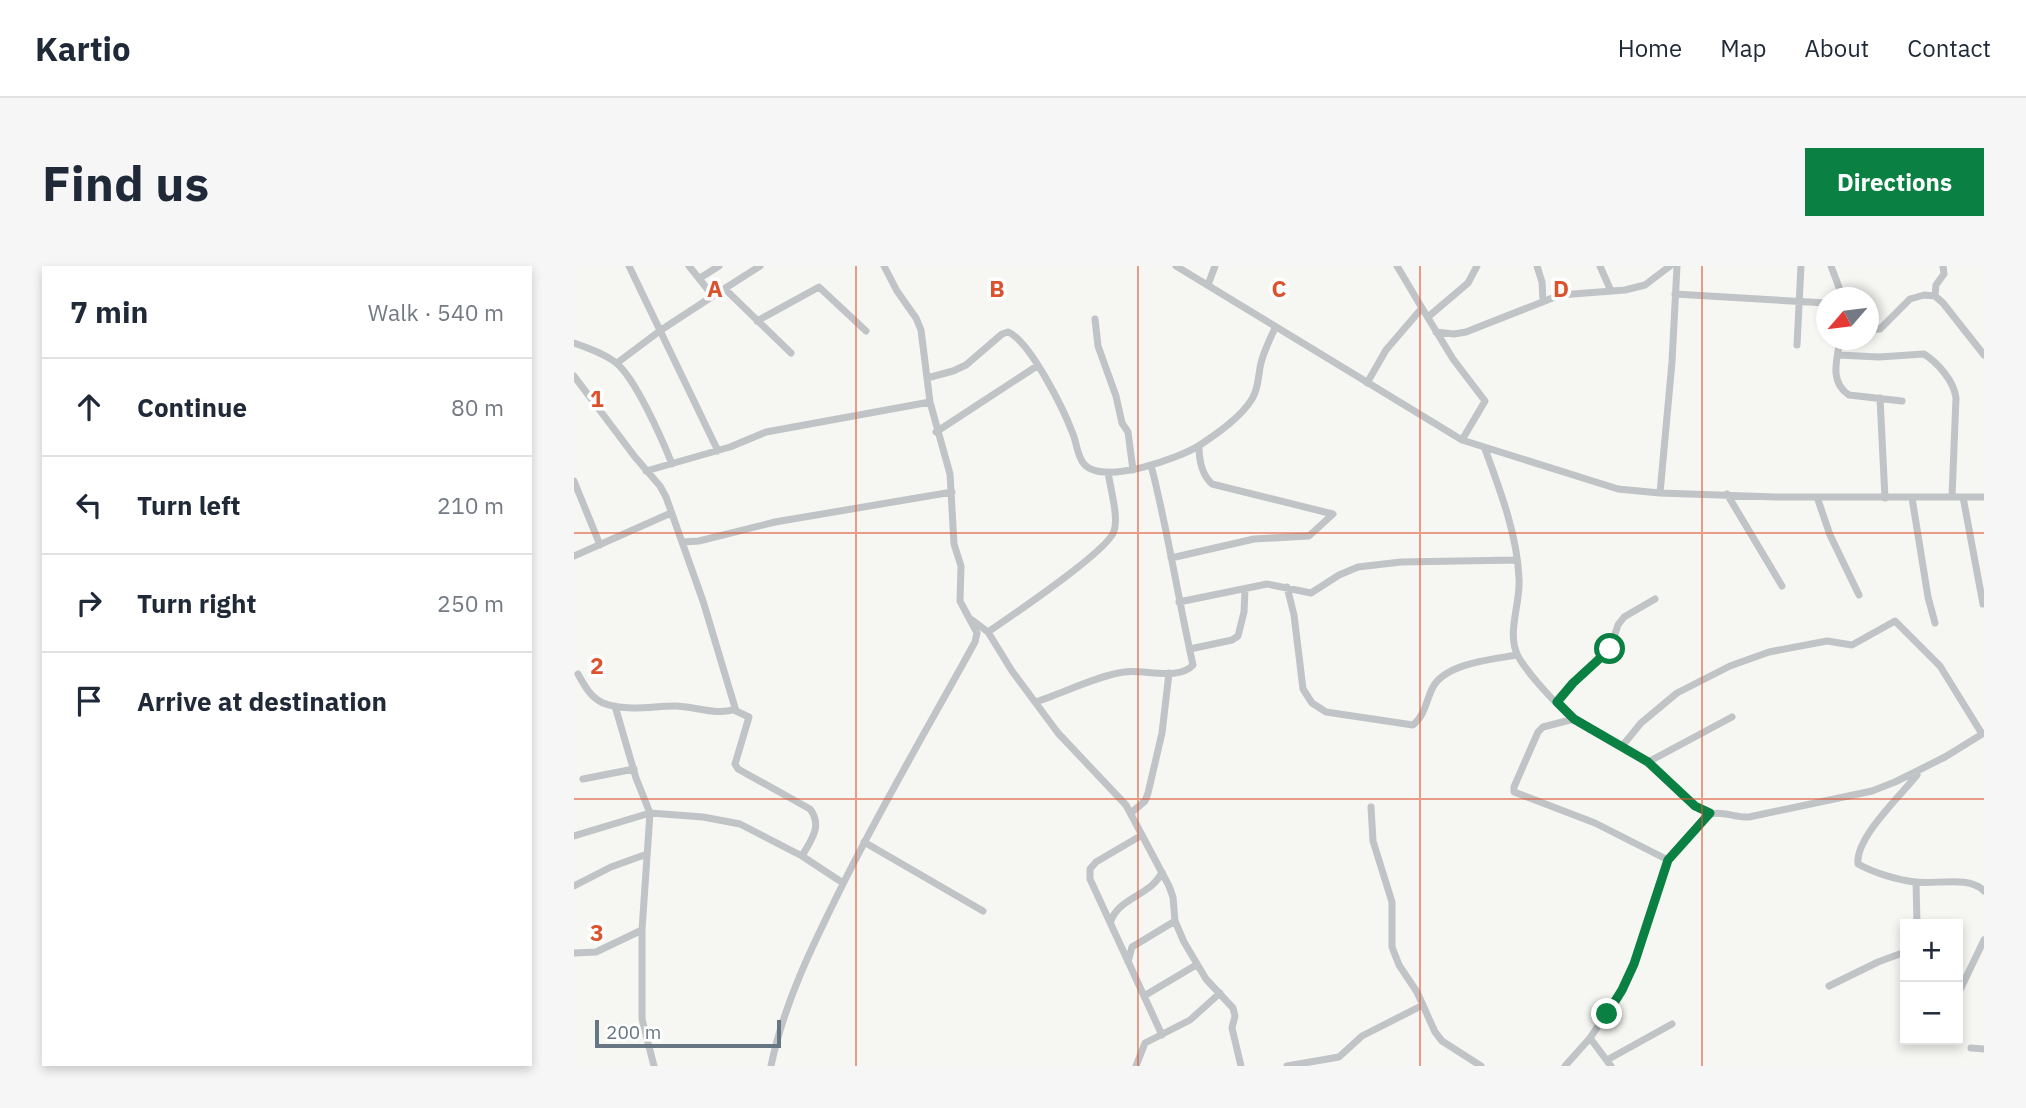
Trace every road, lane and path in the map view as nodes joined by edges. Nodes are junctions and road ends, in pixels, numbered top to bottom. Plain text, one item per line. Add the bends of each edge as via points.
1 (629, 266) edge
2 (689, 266) edge
3 (719, 266) edge
4 (760, 266) edge
5 (884, 266) edge
6 (1176, 266) edge
7 (1215, 266) edge
8 (1397, 266) edge
9 (1477, 266) edge
10 (1537, 266) edge
11 (1601, 266) edge
12 (1670, 266) edge
13 (1677, 266) edge
14 (1801, 266) edge
15 (1831, 266) edge
16 (1943, 266) edge
17 (700, 278) junction
18 (1208, 285) junction
19 (1839, 287) edge
20 (725, 289) junction
21 (1611, 291) junction
22 (1675, 294) junction
23 (713, 296) junction
24 (1935, 296) junction
25 (1799, 300) junction
26 (1543, 301) junction
27 (1816, 302) edge
28 (1422, 308) junction
29 (1428, 317) junction
30 (1095, 319) dead end
31 (757, 321) junction
32 (1275, 328) junction
33 (1879, 328) edge
34 (661, 330) junction
35 (866, 331) dead end
36 (1436, 332) junction
37 (574, 344) edge
38 (1797, 345) dead end
39 (1839, 350) edge
40 (790, 353) dead end
41 (1838, 355) junction
42 (1984, 355) edge
43 (617, 363) junction
44 (1037, 366) junction
45 (574, 376) edge
46 (927, 378) junction
47 (1367, 383) junction
48 (1880, 398) junction
49 (1902, 401) dead end
50 (930, 402) junction
51 (936, 432) junction
52 (1462, 440) junction
53 (1199, 446) junction
54 (1485, 449) junction
55 (718, 451) junction
56 (672, 464) junction
57 (1151, 465) junction
58 (1133, 470) junction
59 (646, 471) junction
60 (1108, 472) junction
61 (574, 481) edge
62 (952, 492) junction
63 (1660, 493) junction
64 (1727, 494) junction
65 (1817, 497) junction
66 (1952, 497) junction
67 (1963, 497) junction
68 (1885, 498) junction
69 (1912, 498) junction
70 (1984, 498) edge
71 (671, 513) junction
72 (683, 542) junction
73 (600, 545) junction
74 (574, 556) edge
75 (1171, 558) junction
76 (1517, 559) junction
77 (1782, 586) dead end
78 (1287, 587) junction
79 (1245, 589) junction
80 (1859, 596) dead end
81 (1655, 599) dead end
82 (1179, 602) junction
83 (1983, 604) edge
84 (972, 620) junction
85 (1935, 623) dead end
86 (988, 632) junction
87 (1190, 649) junction
88 (1517, 655) junction
89 (1169, 673) junction
90 (578, 674) dead end
91 (1035, 702) junction
92 (1557, 702) junction
93 (615, 706) junction
94 (735, 709) junction
95 (1732, 717) dead end
96 (1574, 719) junction
97 (1983, 734) edge
98 (1623, 746) junction
99 (1648, 762) junction
100 (634, 769) junction
101 (1920, 771) junction
102 (583, 779) dead end
103 (1371, 807) dead end
104 (650, 813) junction
105 (1131, 813) junction
106 (1710, 813) junction
107 (1142, 835) junction
108 (574, 836) edge
109 (864, 842) junction
110 (647, 854) junction
111 (802, 856) junction
112 (1668, 860) junction
113 (1162, 872) junction
114 (843, 883) junction
115 (1916, 883) junction
116 (574, 886) edge
117 (1984, 891) edge
118 (982, 911) dead end
119 (1917, 919) edge
120 (1175, 921) junction
121 (1111, 922) junction
122 (642, 930) junction
123 (1984, 940) edge
124 (574, 953) edge
125 (1900, 954) edge
126 (1128, 962) junction
127 (1196, 965) junction
128 (1963, 984) edge
129 (1829, 986) dead end
130 (1220, 993) junction
131 (1144, 996) junction
132 (1423, 1005) junction
133 (1672, 1024) dead end
134 (1162, 1035) junction
135 (1590, 1038) junction
136 (1971, 1048) dead end
137 (1984, 1049) edge
138 (1609, 1063) edge
139 (654, 1066) edge
140 (771, 1066) edge
141 (1136, 1066) edge
142 (1241, 1066) edge
143 (1287, 1066) edge
144 (1481, 1066) edge
145 (1565, 1066) edge

1 - 34 street
2 - 17 street
3 - 17 street
4 - 20 street
5 - 46 street via 919,324
6 - 18 street
7 - 18 street
8 - 28 street
9 - 29 street via 1468,283
10 - 26 street
11 - 21 street
12 - 21 street via 1645,285
13 - 22 street
14 - 25 street
15 - 19 street
16 - 24 street
17 - 23 street
18 - 32 street
20 - 23 street
20 - 31 street
21 - 26 street via 1574,292
22 - 25 street
22 - 63 street
23 - 34 street
24 - 33 street via 1910,299
24 - 42 street
25 - 27 street
25 - 38 street
26 - 36 street via 1466,332
28 - 29 street
28 - 47 street via 1385,350
29 - 36 street
30 - 58 street via 1098,346 1128,432
31 - 35 street via 819,286
31 - 40 street
32 - 47 street
32 - 53 street via 1253,398
34 - 43 street
34 - 55 street
36 - 52 street via 1485,401
37 - 43 street
39 - 41 street
41 - 48 street via 1837,384 1849,395
41 - 66 street via 1924,354 1951,382 1956,398
43 - 56 street via 656,425
44 - 46 street via 1023,342 1008,332 966,365
44 - 51 street
44 - 60 street via 1073,434 1082,462
45 - 59 street
46 - 50 street
47 - 52 street
48 - 49 street
48 - 68 street
50 - 51 street
50 - 55 street via 766,432
51 - 62 street
52 - 54 street
53 - 57 street
53 - 75 street via 1199,461 1212,484 1333,514 1309,536 1254,539
54 - 63 street via 1618,489
54 - 76 street
55 - 56 street
56 - 59 street
57 - 58 street
57 - 75 street
58 - 60 street
59 - 71 street via 660,486
60 - 86 street via 1116,524 1112,537
61 - 73 street
62 - 72 street
62 - 84 street via 954,544 961,566 960,601
63 - 64 street
64 - 65 street
64 - 77 street
65 - 68 street
65 - 80 street
66 - 67 street
66 - 69 street
67 - 70 street
67 - 83 street
68 - 69 street
69 - 85 street
71 - 72 street
71 - 73 street
72 - 94 street
73 - 74 street
75 - 82 street
76 - 78 street via 1401,562 1350,569 1311,593
76 - 88 street via 1519,595 1513,633
78 - 79 street via 1267,584
78 - 88 street via 1303,689 1312,703 1326,712 1413,725 1420,720 1435,683 1452,671 1477,661
79 - 82 street
79 - 87 street via 1238,636
81 - 92 street via 1624,617 1610,649
82 - 87 street
84 - 86 street
84 - 109 street via 975,642
86 - 91 street
87 - 89 street via 1193,665
88 - 92 street
89 - 91 street via 1124,672
89 - 105 street via 1148,793
90 - 93 street via 590,695
91 - 105 street
92 - 96 street
93 - 94 street
93 - 100 street
94 - 111 street via 749,718 738,769 815,816 814,834
95 - 99 street
96 - 98 street
96 - 112 street via 1538,732 1514,792 1595,823
97 - 98 street via 1940,666 1895,621 1852,645 1828,641 1769,652 1730,666 1677,693 1641,723
97 - 101 street
98 - 99 street
99 - 106 street via 1695,806
100 - 102 street
100 - 104 street
101 - 106 street via 1872,791 1749,817
101 - 115 street via 1863,843 1857,862
103 - 132 street via 1373,841 1392,902 1392,947
104 - 108 street
104 - 110 street
104 - 111 street via 740,824
105 - 107 street
106 - 112 street
107 - 113 street
107 - 121 street via 1090,869 1090,879
109 - 114 street
109 - 118 street
110 - 116 street
110 - 122 street
111 - 114 street
112 - 135 street via 1634,964
113 - 120 street via 1173,897
113 - 121 street via 1153,886 1117,910
114 - 140 street via 808,955
115 - 117 street via 1972,883
115 - 119 street
120 - 126 street via 1132,947
120 - 127 street
121 - 126 street
122 - 124 street via 596,952
122 - 139 street via 642,1020
123 - 128 street
125 - 129 street
126 - 131 street
127 - 130 street
127 - 131 street
130 - 134 street via 1190,1020
130 - 142 street via 1233,1008 1232,1028
131 - 134 street
132 - 143 street via 1362,1036 1339,1056
132 - 144 street via 1442,1041
133 - 138 street
134 - 141 street via 1145,1043
135 - 138 street
135 - 145 street
136 - 137 street

